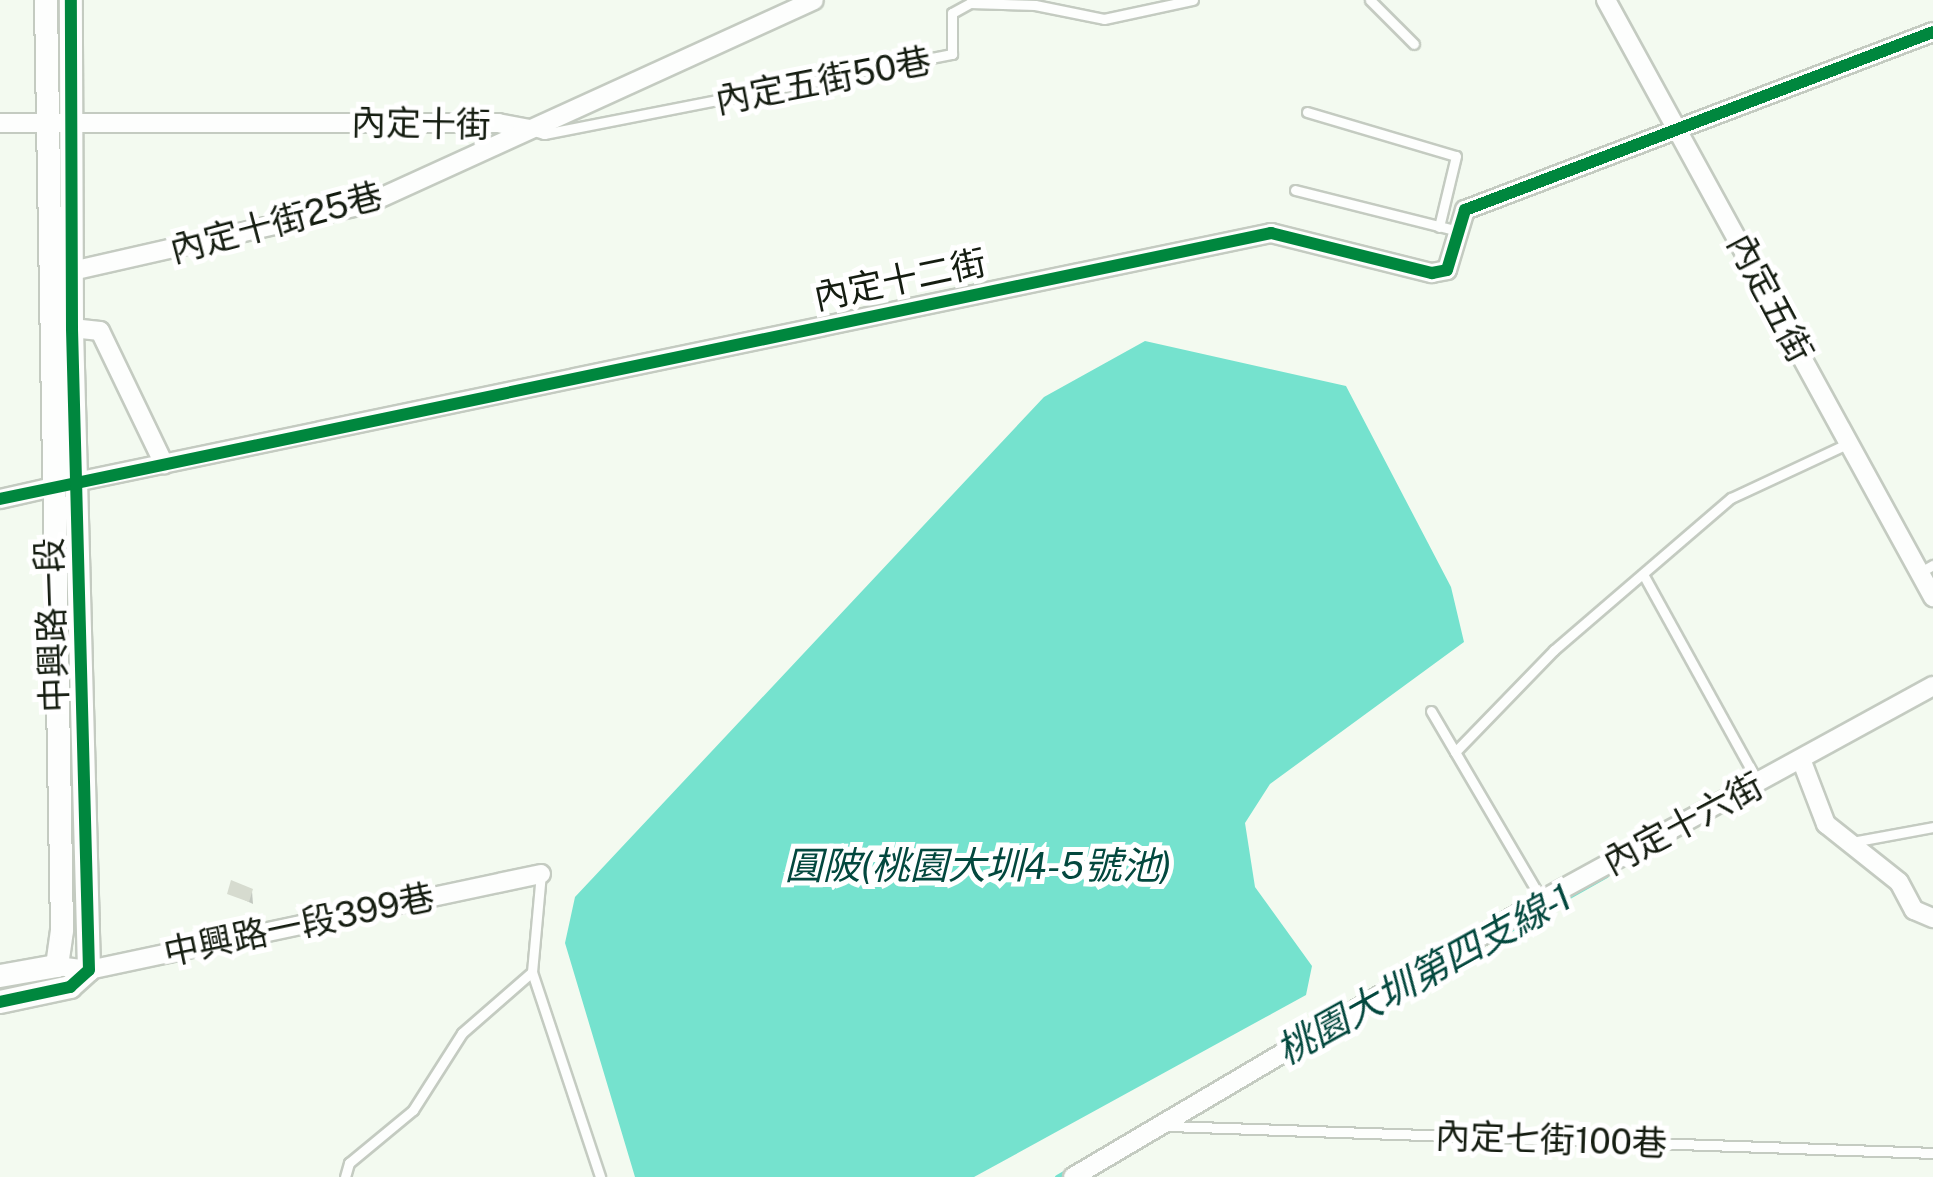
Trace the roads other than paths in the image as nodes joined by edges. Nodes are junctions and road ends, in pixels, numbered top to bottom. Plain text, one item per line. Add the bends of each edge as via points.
1 (46, 0) edge
2 (70, 0) edge
3 (814, 0) edge
4 (1193, 0) edge
5 (1370, 0) edge
6 (1606, 0) edge
7 (1933, 32) edge
8 (1414, 44) dead end
9 (1307, 112) dead end
10 (0, 123) edge
11 (46, 123) junction
12 (71, 123) junction
13 (528, 129) junction
14 (1680, 129) junction
15 (1296, 190) dead end
16 (1449, 229) junction
17 (72, 271) junction
18 (72, 328) junction
19 (1847, 444) junction
20 (164, 464) junction
21 (76, 482) junction
22 (50, 488) junction
23 (0, 498) edge
24 (1926, 568) edge
25 (1643, 574) junction
26 (1933, 597) edge
27 (82, 601) junction
28 (54, 602) junction
29 (1933, 686) edge
30 (1431, 711) dead end
31 (1454, 752) junction
32 (1801, 759) junction
33 (1759, 784) junction
34 (1933, 827) edge
35 (1851, 842) junction
36 (541, 874) joint
37 (1542, 900) junction
38 (1933, 918) edge
39 (57, 966) junction
40 (89, 970) junction
41 (532, 972) junction
42 (0, 976) edge
43 (0, 1002) edge
44 (1168, 1126) junction
45 (1933, 1154) edge
46 (346, 1177) edge
47 (600, 1177) edge
48 (1073, 1177) edge

1 - 11 street, 中興路一段
2 - 12 street, 中興路一段
3 - 13 street, 內定十街
4 - 13 lane, 內定五街50巷 via 1104,19 1036,5 970,3 952,13 952,54 544,134
5 - 8 lane
6 - 14 street, 內定五街
7 - 14 street
9 - 16 lane via 1456,156
10 - 11 street, 內定十街
11 - 12 street, 內定十街
11 - 22 street, 中興路一段
12 - 13 street, 內定十街
12 - 17 street, 中興路一段
13 - 17 street, 內定十街25巷 via 367,204
14 - 16 street, 內定十二街 via 1465,210
14 - 19 street, 內定五街
15 - 16 lane
16 - 20 street, 內定十二街 via 1447,270 1271,234
17 - 18 street, 中興路一段
18 - 20 street via 100,332
18 - 21 street, 中興路一段
19 - 24 street, 內定五街
19 - 25 lane via 1794,474 1742,491
20 - 21 street, 內定十二街
21 - 22 street
21 - 27 street, 中興路一段
22 - 23 street
22 - 28 street, 中興路一段
24 - 26 street, 內定五街
25 - 31 lane via 1554,650
25 - 33 lane
27 - 28 street
27 - 40 street, 中興路一段
28 - 39 street, 中興路一段 via 62,918
29 - 32 street, 內定十六街
30 - 31 lane
31 - 37 lane
32 - 33 street, 內定十六街
32 - 35 street via 1826,824
33 - 37 street, 內定十六街
34 - 35 lane
35 - 38 street via 1899,882 1914,910
36 - 40 street, 中興路一段399巷
36 - 41 lane
37 - 44 street, 內定十六街
39 - 40 street, 中興路一段399巷
39 - 42 street
40 - 43 street via 70,987
41 - 46 lane via 462,1033 413,1110 349,1162
41 - 47 lane
44 - 45 lane, 內定七街100巷
44 - 48 street, 內定十六街

